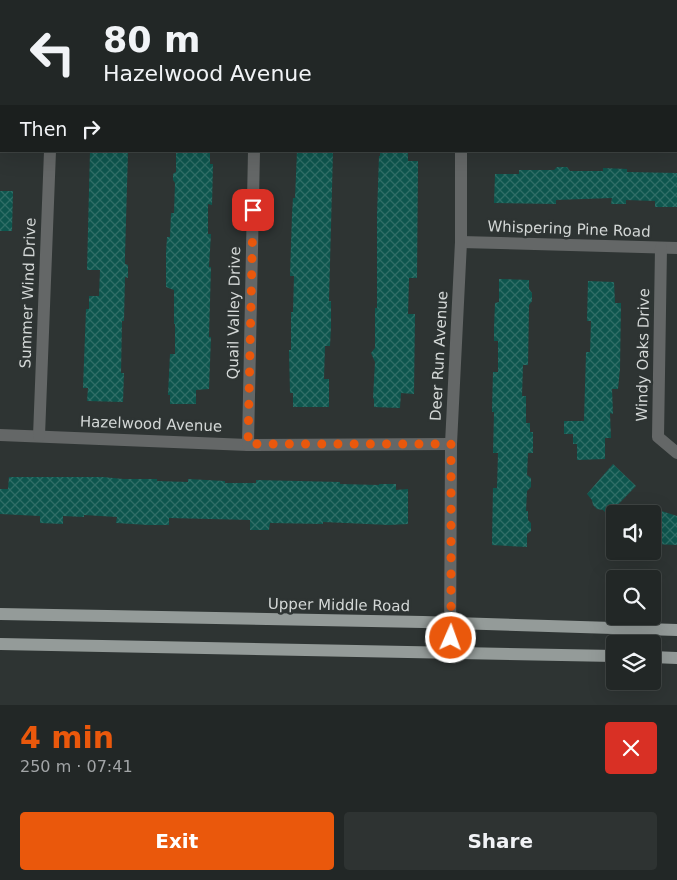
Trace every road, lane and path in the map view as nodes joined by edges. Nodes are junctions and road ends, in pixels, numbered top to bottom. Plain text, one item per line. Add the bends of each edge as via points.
1 (50, 152) edge
2 (254, 152) edge
3 (461, 152) edge
4 (461, 242) junction
5 (660, 248) junction
6 (677, 248) edge
7 (0, 436) edge
8 (40, 436) junction
9 (248, 444) junction
10 (451, 444) junction
11 (677, 453) edge
12 (0, 614) edge
13 (452, 623) junction
14 (677, 630) edge
15 (0, 644) edge
16 (450, 652) junction
17 (606, 656) edge
18 (661, 657) edge
19 (677, 658) edge

1 - 8 street, Summer Wind Drive
2 - 9 street, Quail Valley Drive
3 - 4 street, Deer Run Avenue
4 - 5 street, Whispering Pine Road
4 - 10 street, Deer Run Avenue
5 - 6 street, Whispering Pine Road
5 - 11 street, Windy Oaks Drive via 658,437
7 - 8 street, Hazelwood Avenue
8 - 9 street, Hazelwood Avenue
9 - 10 street, Hazelwood Avenue
10 - 13 street, Deer Run Avenue
12 - 13 main road, Upper Middle Road
13 - 14 main road, Upper Middle Road
13 - 16 street, Deer Run Avenue
15 - 16 main road
16 - 17 main road
18 - 19 main road

